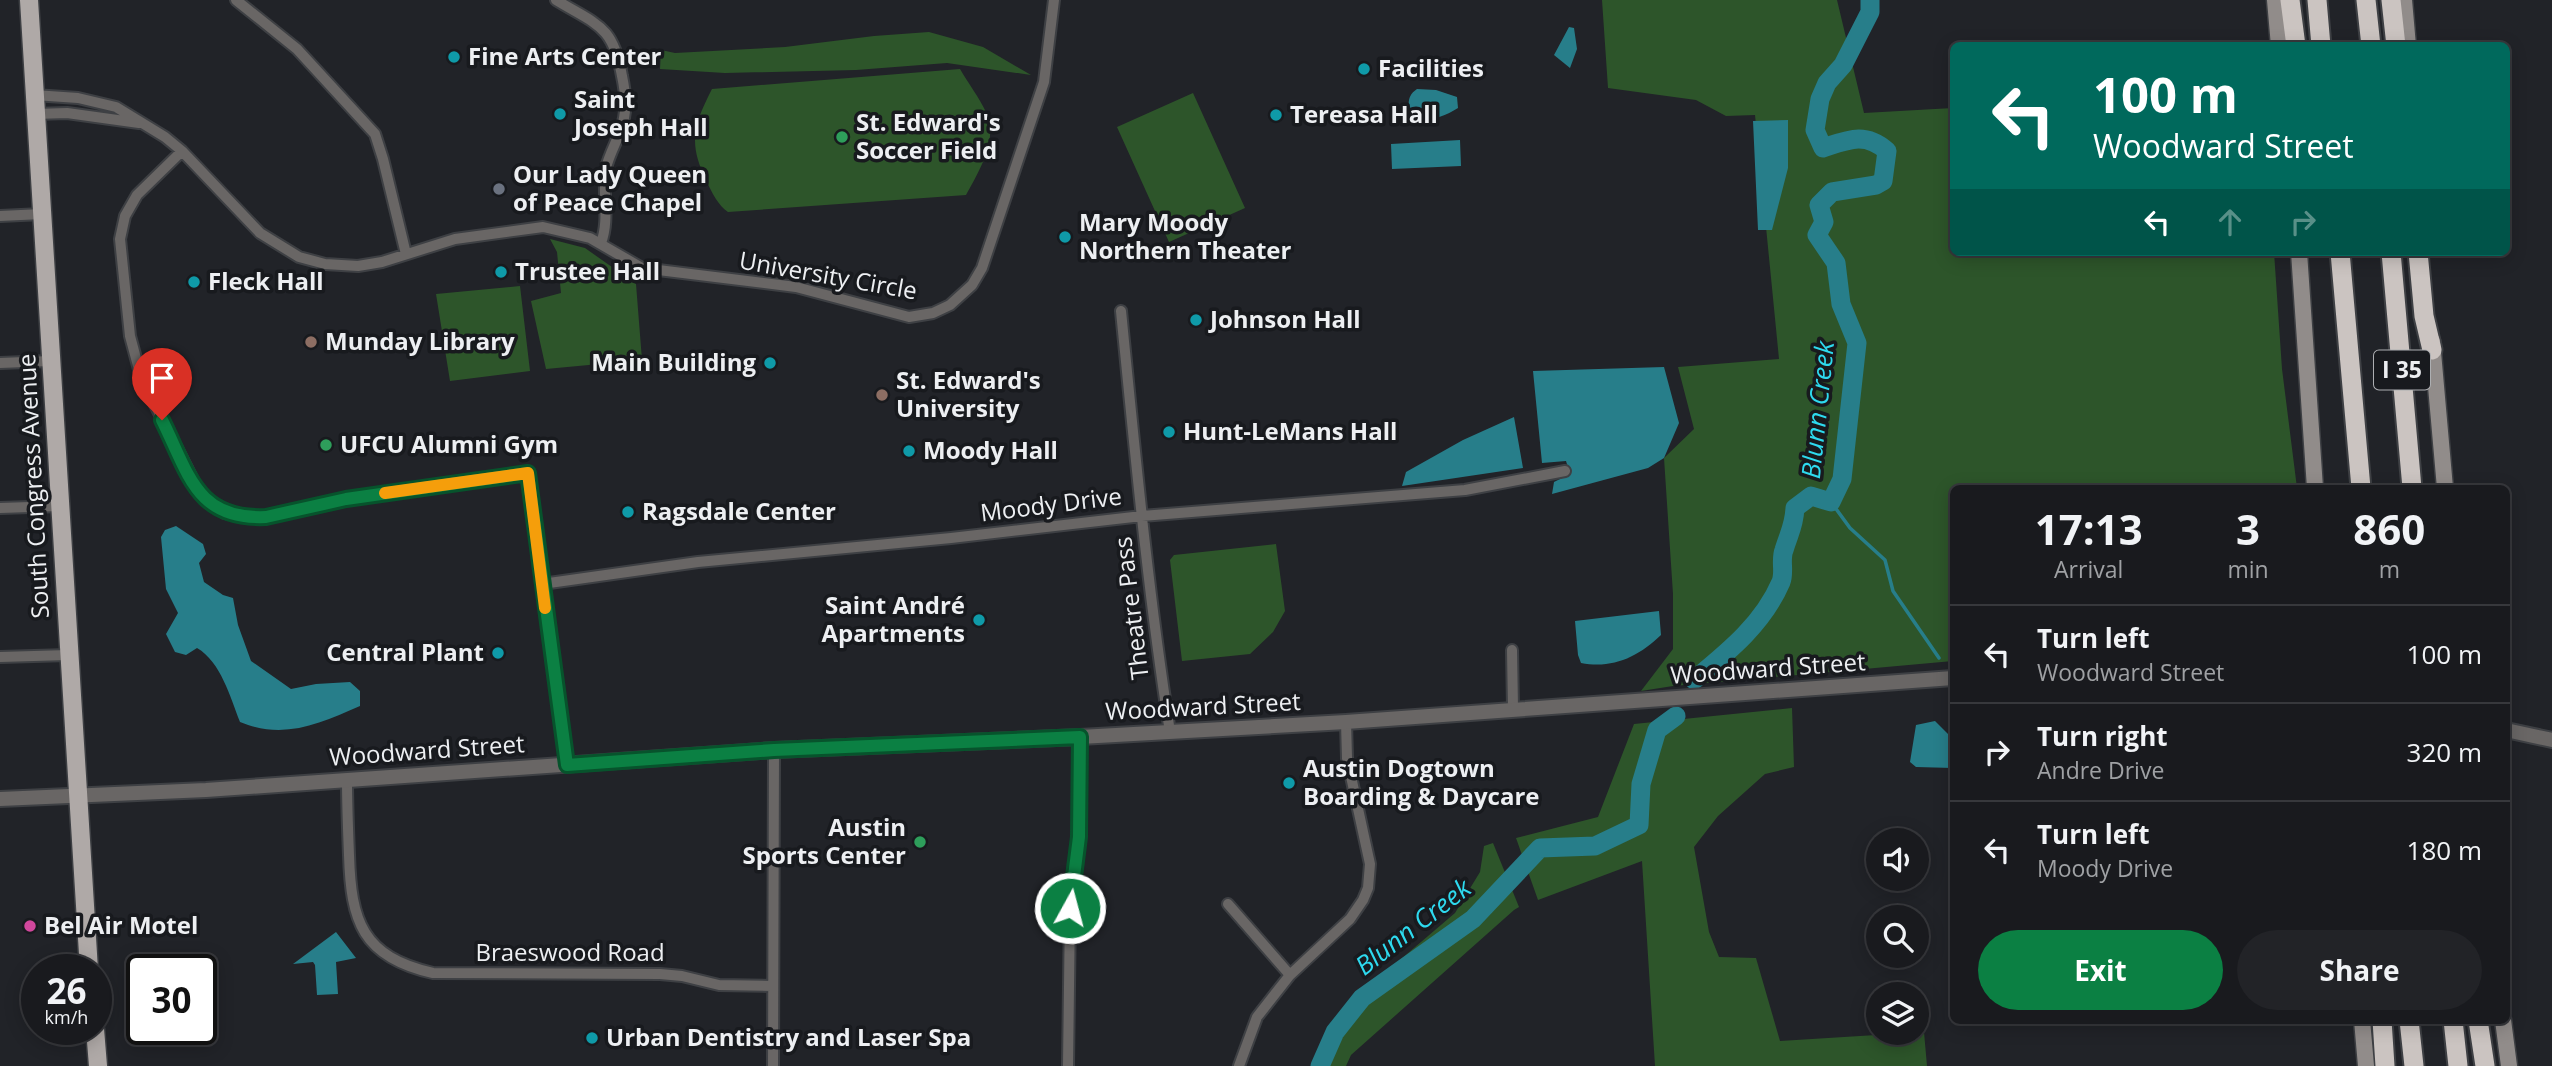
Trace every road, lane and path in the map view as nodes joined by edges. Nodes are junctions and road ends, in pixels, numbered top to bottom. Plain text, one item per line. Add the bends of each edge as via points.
1 (29, 0) edge
2 (236, 0) edge
3 (556, 0) edge
4 (1054, 0) edge
5 (2275, 0) edge
6 (2291, 0) edge
7 (2317, 0) edge
8 (2367, 0) edge
9 (2396, 4) edge
10 (2278, 42) edge
11 (2296, 42) edge
12 (2322, 42) edge
13 (2371, 42) edge
14 (2396, 42) edge
15 (2407, 42) edge
16 (34, 95) junction
17 (35, 114) junction
18 (142, 123) junction
19 (181, 151) junction
20 (42, 214) junction
21 (0, 216) edge
22 (601, 243) junction
23 (406, 254) junction
24 (2299, 256) edge
25 (2339, 256) edge
26 (2391, 256) edge
27 (2418, 256) edge
28 (2427, 256) edge
29 (1121, 311) dead end
30 (2432, 350) junction
31 (50, 361) junction
32 (0, 363) edge
33 (1565, 471) dead end
34 (2315, 485) edge
35 (2361, 485) edge
36 (2412, 485) edge
37 (2445, 485) edge
38 (60, 506) junction
39 (0, 508) edge
40 (1142, 516) junction
41 (542, 584) junction
42 (1512, 650) dead end
43 (68, 655) junction
44 (0, 657) edge
45 (1950, 678) edge
46 (1513, 708) junction
47 (1346, 722) junction
48 (2510, 731) edge
49 (1170, 732) junction
50 (1080, 737) junction
51 (2552, 740) edge
52 (774, 750) junction
53 (567, 765) junction
54 (347, 779) junction
55 (77, 796) junction
56 (0, 799) edge
57 (1228, 904) dead end
58 (88, 954) edge
59 (1290, 975) junction
60 (772, 986) junction
61 (2362, 1024) edge
62 (2382, 1024) edge
63 (2409, 1024) edge
64 (2453, 1024) edge
65 (2479, 1024) edge
66 (2504, 1024) edge
67 (96, 1045) edge
68 (98, 1066) edge
69 (773, 1066) edge
70 (1068, 1066) edge
71 (1239, 1066) edge
72 (2366, 1066) edge
73 (2385, 1066) edge
74 (2414, 1066) edge
75 (2458, 1066) edge
76 (2484, 1066) edge
77 (2509, 1066) edge

1 - 16 main road, South Congress Avenue
2 - 23 street via 297,49 375,134
3 - 22 street via 600,27 618,51 626,99 624,120 606,169
4 - 22 street, University Circle via 1044,82 982,268 972,285 950,305 909,317 796,287 642,268
5 - 10 main road
6 - 11 highway
7 - 12 highway
8 - 13 highway
9 - 14 highway
9 - 15 main road
16 - 17 main road, South Congress Avenue
16 - 18 street, University Circle via 101,103
17 - 18 street, University Circle via 67,113
17 - 20 main road, South Congress Avenue
18 - 19 street, University Circle
19 - 23 street, University Circle via 260,233 299,257 358,266
19 - 41 street via 136,195 120,239 130,336 141,377 209,503 226,513 266,517 346,499 528,473
20 - 21 street
20 - 31 main road, South Congress Avenue
22 - 23 street, University Circle via 543,227 455,239
24 - 34 main road
25 - 35 highway, I 35
26 - 36 highway, I 35
27 - 30 highway
28 - 30 main road
29 - 40 street, Theatre Pass
30 - 37 main road
31 - 32 street
31 - 38 main road, South Congress Avenue
33 - 40 street, Moody Drive via 1465,490
38 - 39 street
38 - 43 main road, South Congress Avenue
40 - 41 street, Moody Drive via 698,562
40 - 49 street, Theatre Pass
41 - 53 street
42 - 46 street
43 - 44 street
43 - 55 main road, South Congress Avenue
45 - 46 street, Woodward Street
46 - 47 street, Woodward Street
47 - 49 street, Woodward Street
47 - 59 street via 1348,758 1370,864 1368,888 1350,919
48 - 51 street
49 - 50 street, Woodward Street
50 - 52 street, Woodward Street
50 - 70 street via 1079,837 1070,908
52 - 53 street, Woodward Street
52 - 60 street
53 - 54 street, Woodward Street
54 - 55 street, Woodward Street
54 - 60 street, Braeswood Road via 353,907 374,945 408,968 433,973 682,975 719,985
55 - 56 street, Woodward Street
55 - 58 main road, South Congress Avenue
57 - 59 street
59 - 71 street via 1257,1017
60 - 69 street
61 - 72 main road
62 - 73 highway
63 - 74 highway
64 - 75 highway
65 - 76 highway
66 - 77 main road
67 - 68 main road

